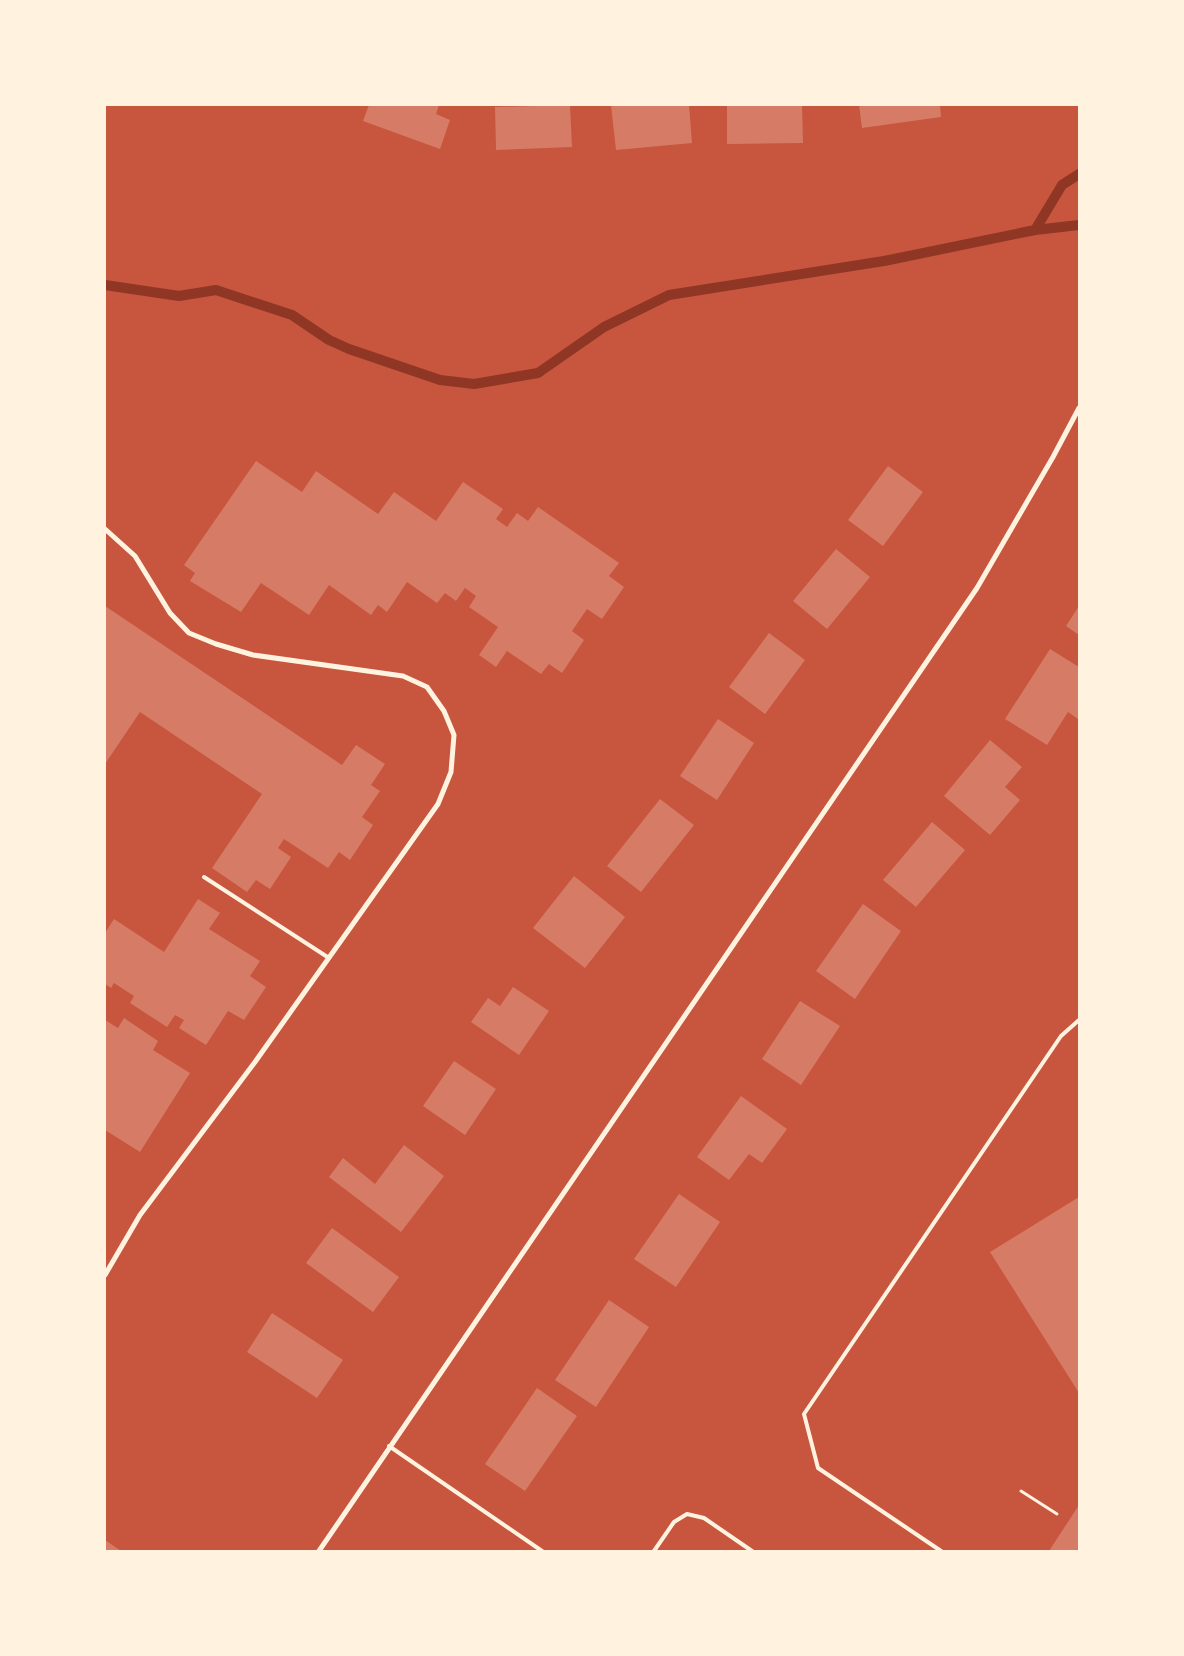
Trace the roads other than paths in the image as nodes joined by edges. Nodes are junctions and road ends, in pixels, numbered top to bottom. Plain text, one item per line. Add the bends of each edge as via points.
1 (1079, 408) edge
2 (105, 529) edge
3 (204, 877) dead end
4 (329, 958) junction
5 (1079, 1020) edge
6 (105, 1275) edge
7 (389, 1446) junction
8 (749, 1550) edge
9 (319, 1551) edge
10 (542, 1551) edge
11 (654, 1551) edge
12 (941, 1551) edge

1 - 7 street via 977,588
2 - 4 street via 135,556 170,613 189,633 253,655 403,676 427,687 444,711 454,735 451,772 438,804
3 - 4 lane
4 - 6 street via 140,1215
5 - 12 lane via 1056,1044 804,1414 818,1468
7 - 9 street
7 - 10 lane
8 - 11 lane via 704,1518 687,1514 674,1522

